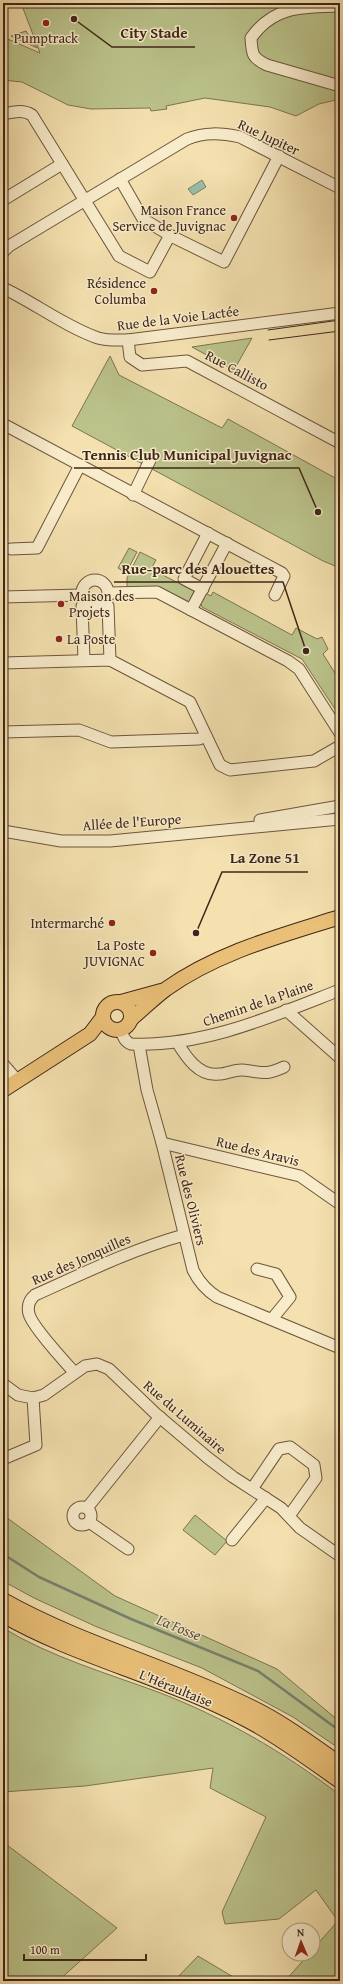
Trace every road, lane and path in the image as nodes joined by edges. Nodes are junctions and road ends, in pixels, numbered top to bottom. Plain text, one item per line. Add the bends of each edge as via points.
1 (340, 6) edge
2 (340, 86) edge
3 (3, 114) edge
4 (279, 156) junction
5 (62, 164) junction
6 (120, 179) junction
7 (340, 188) edge
8 (3, 200) edge
9 (84, 201) junction
10 (170, 235) junction
11 (3, 252) edge
12 (4, 286) edge
13 (340, 313) edge
14 (128, 340) junction
15 (3, 424) edge
16 (340, 443) edge
17 (150, 460) dead end
18 (80, 465) junction
19 (133, 495) junction
20 (208, 533) junction
21 (227, 543) junction
22 (12, 549) dead end
23 (203, 589) junction
24 (275, 595) dead end
25 (3, 597) edge
26 (107, 597) junction
27 (83, 598) junction
28 (191, 610) junction
29 (84, 660) junction
30 (110, 660) junction
31 (3, 663) edge
32 (338, 726) edge
33 (3, 732) edge
34 (206, 736) junction
35 (340, 746) edge
36 (340, 806) edge
37 (340, 819) edge
38 (227, 829) junction
39 (3, 831) edge
40 (39, 838) junction
41 (3, 839) edge
42 (340, 917) edge
43 (166, 989) junction
44 (340, 990) edge
45 (120, 1002) junction
46 (286, 1010) junction
47 (103, 1017) junction
48 (131, 1019) junction
49 (116, 1030) junction
50 (90, 1034) junction
51 (177, 1042) junction
52 (139, 1045) junction
53 (340, 1058) edge
54 (3, 1064) edge
55 (284, 1067) dead end
56 (17, 1080) junction
57 (3, 1090) edge
58 (162, 1143) junction
59 (340, 1204) edge
60 (184, 1235) junction
61 (257, 1269) dead end
62 (272, 1319) junction
63 (340, 1348) edge
64 (74, 1372) junction
65 (3, 1384) edge
66 (33, 1398) junction
67 (160, 1417) junction
68 (3, 1459) edge
69 (252, 1489) junction
70 (266, 1498) junction
71 (87, 1508) junction
72 (289, 1516) junction
73 (89, 1522) junction
74 (232, 1540) dead end
75 (128, 1548) dead end
76 (340, 1556) edge
77 (3, 1595) edge
78 (3, 1600) edge
79 (3, 1614) edge
80 (3, 1620) edge
81 (112, 1657) junction
82 (340, 1765) edge
83 (340, 1780) edge

1 - 2 street via 300,7 280,12 251,38 252,53 266,66
3 - 5 street via 21,111 32,115
4 - 6 street, Rue Jupiter via 240,137 224,133 209,134 187,139
4 - 7 street, Rue Jupiter
4 - 10 street via 224,262
5 - 8 street
5 - 9 street
6 - 9 street, Rue Jupiter
6 - 10 street via 143,218
9 - 10 street via 119,256 150,272
9 - 11 street, Rue Jupiter
12 - 14 street, Rue de la Voie Lactée via 43,311 98,338
13 - 14 street, Rue de la Voie Lactée
14 - 16 street, Rue Callisto via 130,357 142,365 187,361
15 - 18 street
17 - 19 street
18 - 19 street
18 - 22 street via 37,548
19 - 20 street
20 - 21 street
20 - 23 street via 184,579
21 - 23 street
21 - 24 street via 282,573 284,579
23 - 28 street
25 - 27 street
26 - 27 street via 94,606
26 - 27 street via 102,581 94,579 86,582
26 - 28 street via 157,592
26 - 30 street
27 - 29 street
28 - 32 street via 299,669
29 - 30 street
29 - 31 street
30 - 34 street via 190,702
33 - 34 street via 79,730 111,742 199,739
34 - 35 street via 220,765 230,770 314,761
36 - 38 street, Allée de l'Europe via 246,822
37 - 38 street, Allée de l'Europe
38 - 40 street, Allée de l'Europe via 116,841 61,841
39 - 40 street, Allée de l'Europe
40 - 41 street, Allée de l'Europe
42 - 43 main road via 250,946 214,962
43 - 45 main road
43 - 48 main road
44 - 46 street, Chemin de la Plaine
45 - 47 main road via 109,1004
45 - 48 main road via 130,1009
46 - 51 street, Chemin de la Plaine via 229,1031
46 - 53 street
47 - 49 main road via 106,1026
47 - 50 main road
48 - 49 main road via 128,1025
49 - 50 main road
49 - 52 street via 127,1042
50 - 56 main road
51 - 52 street, Chemin de la Plaine
51 - 55 street via 188,1059 207,1073 217,1075 242,1070 270,1073
52 - 58 street, Rue des Oliviers via 147,1090
54 - 56 street
56 - 57 main road
58 - 59 street, Rue des Aravis via 300,1176
58 - 60 street, Rue des Oliviers
60 - 62 street, Rue des Oliviers via 193,1270 202,1285 217,1297
60 - 64 street, Rue des Jonquilles via 130,1253 30,1299 30,1318
61 - 62 street via 276,1274 290,1297
62 - 63 street, Rue des Oliviers
64 - 66 street, Rue du Luminaire via 44,1395
64 - 67 street, Rue du Luminaire via 84,1366 97,1364 110,1369
65 - 66 street via 18,1395
66 - 68 street via 36,1445
67 - 69 street, Rue du Luminaire via 233,1477
67 - 71 street
69 - 70 street, Rue du Luminaire
69 - 72 street via 279,1449 290,1447 314,1465 316,1478
70 - 72 street, Rue du Luminaire
70 - 74 street
71 - 73 street via 91,1516
71 - 73 street via 77,1508 72,1516 77,1524
72 - 76 street, Rue du Luminaire via 300,1528
73 - 75 street
77 - 81 highway
78 - 81 highway, L'Héraultaise
79 - 81 highway, L'Héraultaise via 23,1626
80 - 81 highway via 54,1643
81 - 82 highway, L'Héraultaise via 216,1692 252,1709 302,1738
81 - 83 highway, L'Héraultaise via 248,1719 297,1749

